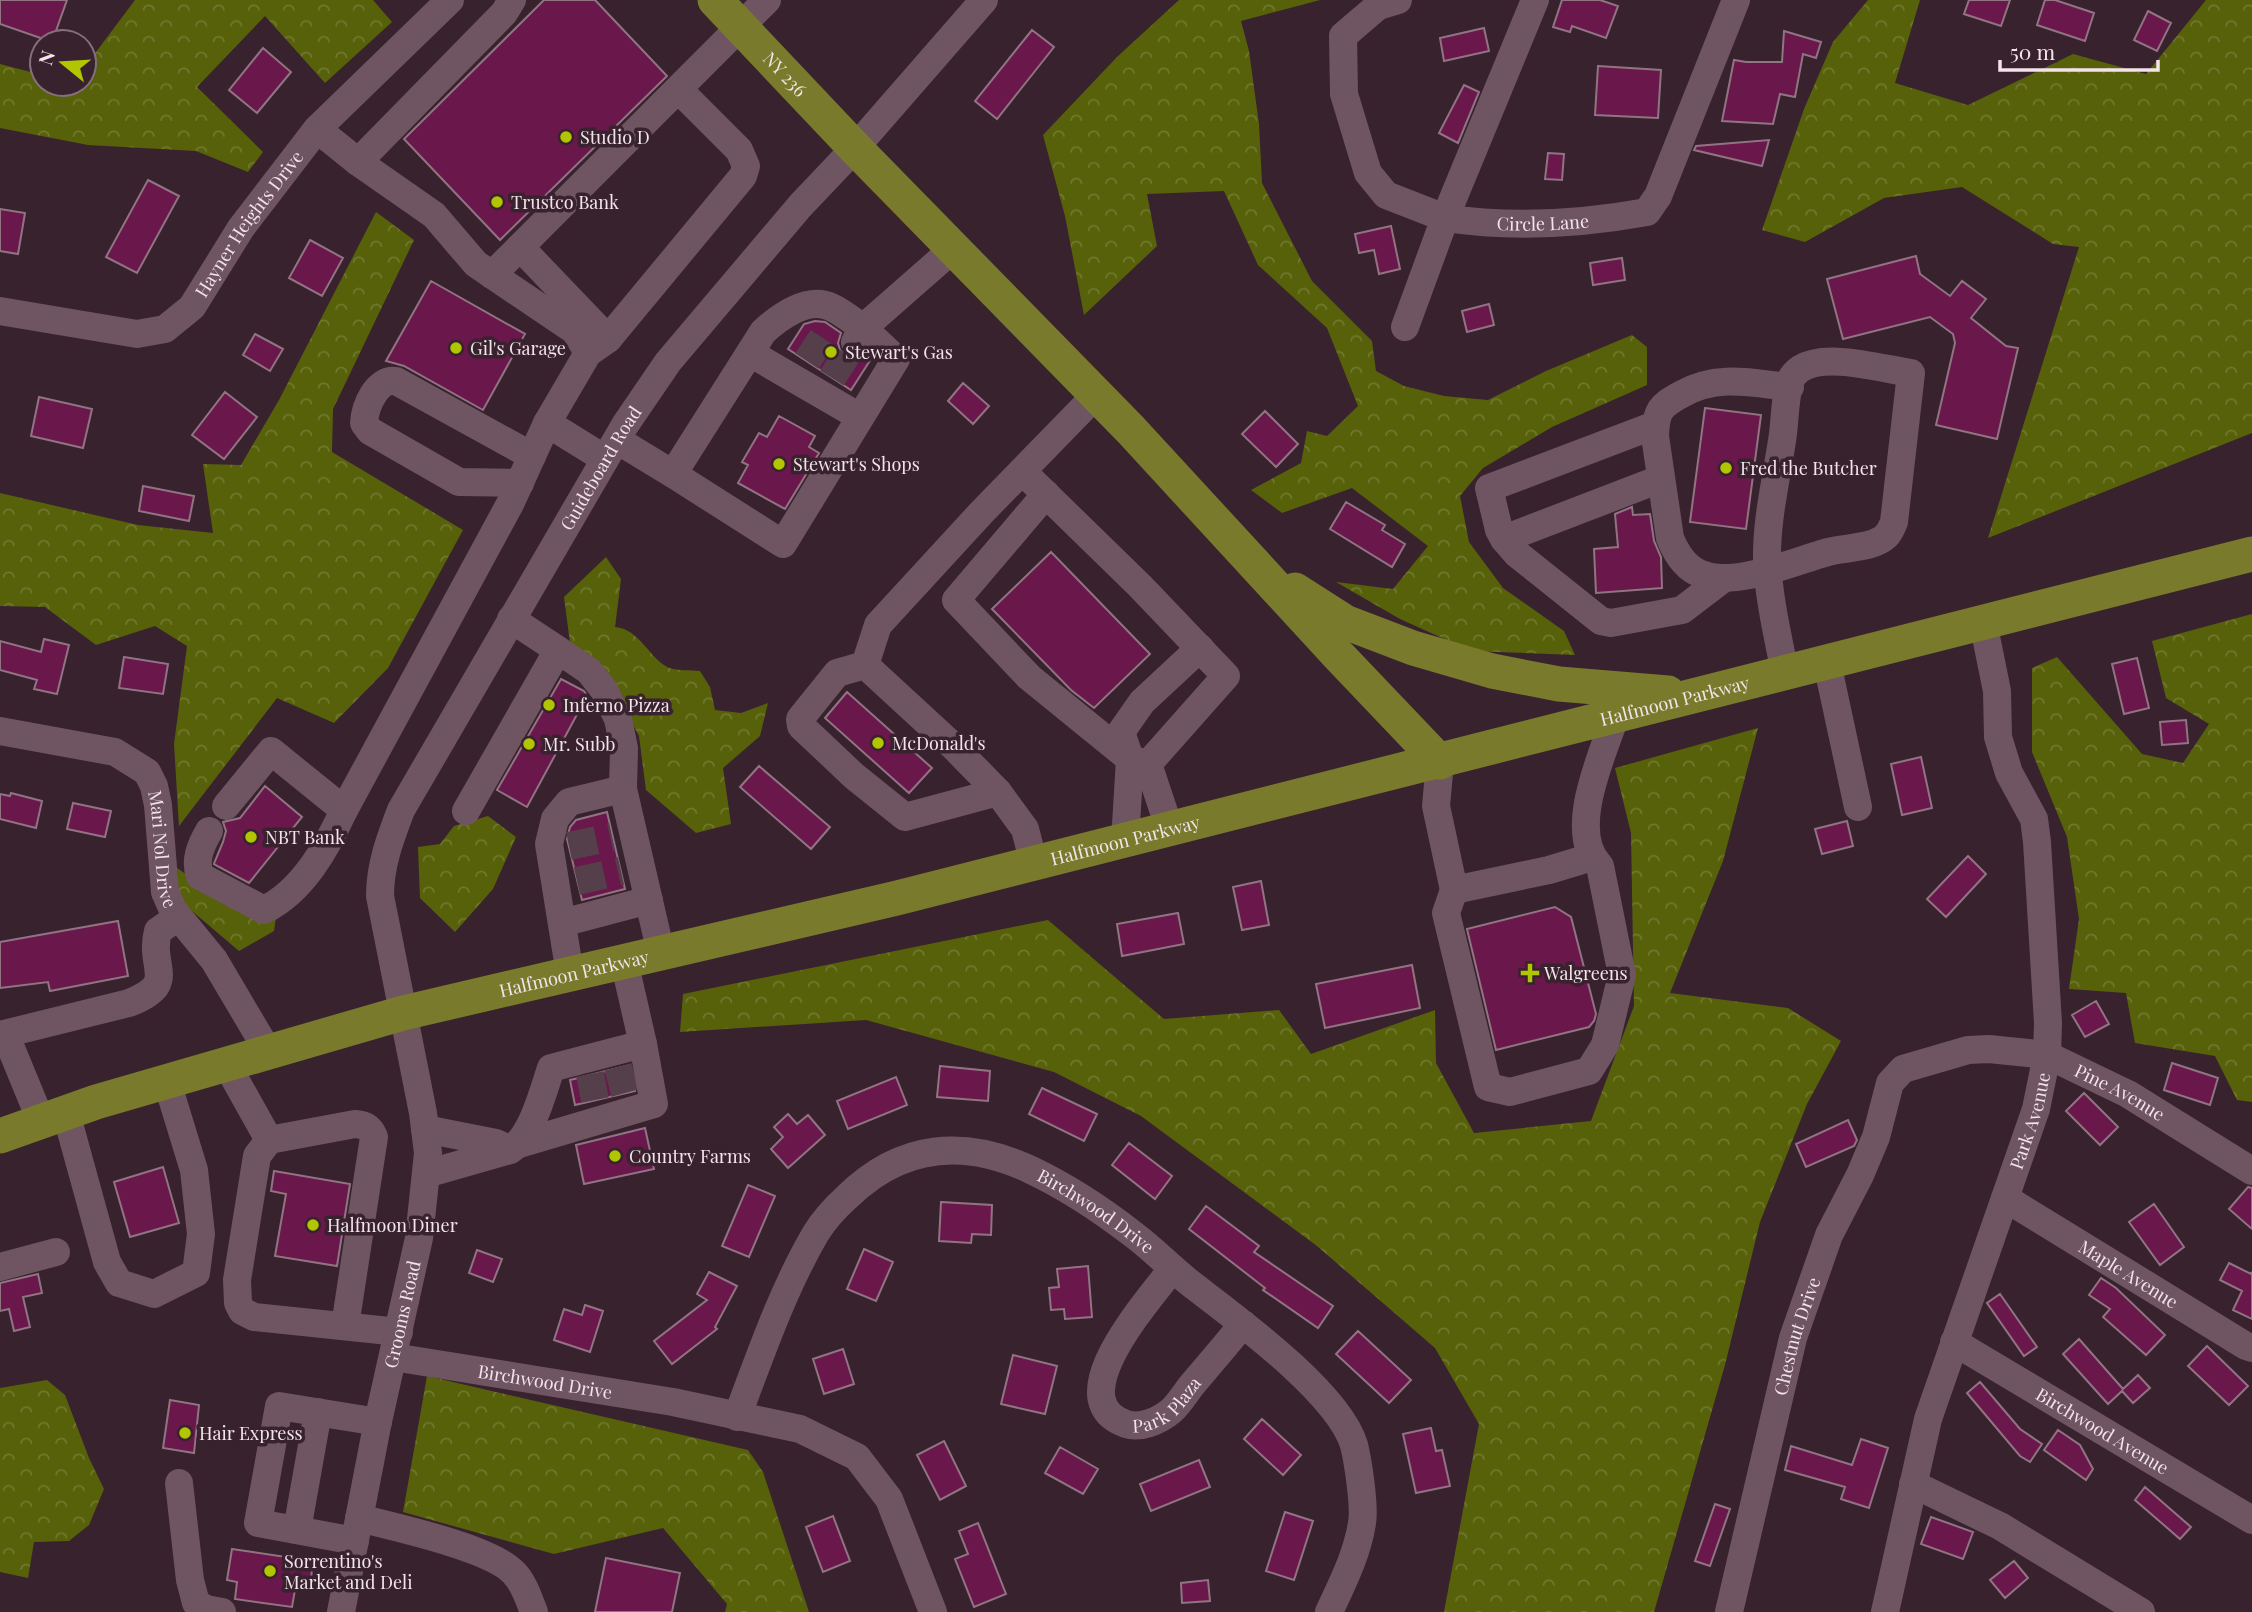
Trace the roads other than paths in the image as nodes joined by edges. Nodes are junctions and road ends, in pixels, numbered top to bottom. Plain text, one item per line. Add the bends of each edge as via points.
1 (450, 0) edge
2 (512, 0) edge
3 (715, 0) edge
4 (767, 0) edge
5 (984, 0) edge
6 (1398, 0) edge
7 (1535, 0) edge
8 (1736, 0) edge
9 (741, 28) junction
10 (679, 90) junction
11 (317, 129) junction
12 (855, 148) junction
13 (358, 162) junction
14 (1445, 218) junction
15 (520, 247) junction
16 (953, 249) junction
17 (492, 275) junction
18 (0, 310) edge
19 (1405, 327) dead end
20 (859, 335) junction
21 (598, 346) junction
22 (750, 353) junction
23 (1790, 387) junction
24 (1096, 395) junction
25 (860, 417) junction
26 (547, 423) junction
27 (1655, 425) junction
28 (611, 450) junction
29 (532, 456) junction
30 (1022, 471) junction
31 (673, 474) junction
32 (1660, 479) junction
33 (520, 483) junction
34 (1046, 494) junction
35 (1504, 539) junction
36 (2252, 554) edge
37 (1255, 563) junction
38 (1768, 571) junction
39 (1724, 578) junction
40 (964, 590) junction
41 (511, 619) junction
42 (1983, 622) junction
43 (1200, 648) junction
44 (558, 650) junction
45 (1827, 663) junction
46 (865, 664) junction
47 (1785, 673) junction
48 (1030, 677) junction
49 (1699, 695) junction
50 (1615, 717) junction
51 (0, 731) edge
52 (1139, 762) junction
53 (1440, 762) junction
54 (623, 789) junction
55 (998, 792) junction
56 (226, 806) dead end
57 (1858, 807) dead end
58 (344, 810) junction
59 (466, 811) dead end
60 (1170, 830) junction
61 (209, 831) dead end
62 (1125, 841) junction
63 (1592, 857) junction
64 (1034, 864) junction
65 (1454, 890) junction
66 (649, 900) junction
67 (178, 916) junction
68 (562, 923) junction
69 (661, 953) junction
70 (624, 961) junction
71 (570, 974) junction
72 (403, 1013) junction
73 (0, 1036) edge
74 (643, 1044) junction
75 (269, 1053) junction
76 (2047, 1055) junction
77 (226, 1065) junction
78 (1897, 1074) joint
79 (622, 1081) junction
80 (167, 1082) junction
81 (592, 1088) junction
82 (54, 1117) junction
83 (425, 1129) junction
84 (0, 1136) edge
85 (269, 1140) junction
86 (515, 1147) junction
87 (2252, 1171) edge
88 (426, 1174) junction
89 (2005, 1198) junction
90 (56, 1252) dead end
91 (0, 1267) edge
92 (1172, 1269) junction
93 (1243, 1324) junction
94 (345, 1326) junction
95 (1954, 1342) junction
96 (396, 1344) junction
97 (2252, 1348) edge
98 (318, 1412) junction
99 (737, 1417) junction
100 (378, 1422) junction
101 (179, 1483) dead end
102 (1913, 1484) junction
103 (2252, 1520) edge
104 (297, 1530) junction
105 (357, 1530) junction
106 (1887, 1611) edge
107 (222, 1612) edge
108 (341, 1612) edge
109 (534, 1612) edge
110 (933, 1612) edge
111 (1329, 1612) edge
112 (1729, 1612) edge
113 (2141, 1612) edge

1 - 11 street, Hayner Heights Drive
2 - 13 street
3 - 9 main road, NY 236 / NY 236
4 - 9 street
5 - 12 street, Guideboard Road
6 - 14 street via 1378,6 1343,36 1344,94 1368,173 1386,195
7 - 14 street
8 - 14 street, Circle Lane via 1658,196 1647,212 1519,225
9 - 10 street
9 - 12 main road, NY 236 / NY 236
10 - 15 street
10 - 21 street via 739,150 746,166 743,176
11 - 13 street
11 - 18 street, Hayner Heights Drive via 241,228 192,306 165,329 137,334
12 - 16 main road, NY 236
12 - 28 street, Guideboard Road via 668,362
13 - 17 street via 434,215 476,264
14 - 19 street
15 - 17 street
15 - 21 street
16 - 20 street
16 - 24 main road, NY 236
17 - 21 street
20 - 22 street via 834,319 830,306 813,304 777,319
20 - 25 street via 896,359
21 - 26 street
22 - 25 street via 801,370 827,386
22 - 31 street
23 - 27 street via 1710,382 1667,402
23 - 38 street via 1768,534
23 - 38 street via 1796,372 1830,361 1911,373 1894,522 1886,536
24 - 30 street
24 - 37 main road, NY 236
25 - 31 street via 783,544
26 - 28 street
26 - 29 street
27 - 32 street
27 - 35 street via 1489,488
28 - 31 street
28 - 41 street, Guideboard Road
29 - 33 street
29 - 33 street via 396,381 378,387 365,413 364,423 370,431 452,480
30 - 34 street
30 - 46 street via 878,625
32 - 35 street
32 - 39 street via 1676,553 1703,576
33 - 58 street
34 - 40 street
34 - 43 street
35 - 39 street via 1601,621 1682,610
36 - 42 main road, Halfmoon Parkway
37 - 49 main road via 1345,622 1413,648 1559,684
37 - 53 main road, NY 236
38 - 39 street
38 - 47 street
40 - 48 street via 1003,630
40 - 48 street via 956,600
41 - 44 street
41 - 72 street, Guideboard Road via 401,810 386,849 380,896
42 - 45 main road, Halfmoon Parkway
42 - 76 street, Park Avenue via 1997,691 1998,737 2009,773 2034,819
43 - 52 street via 1142,702 1121,732
43 - 52 street via 1226,676
44 - 54 street via 589,671 618,719 624,748
44 - 59 street
45 - 47 main road, Halfmoon Parkway
45 - 57 street
46 - 55 street
46 - 55 street via 837,673 800,719 801,726 905,817
47 - 49 main road, Halfmoon Parkway
48 - 52 street
49 - 50 main road, Halfmoon Parkway
50 - 53 main road, Halfmoon Parkway
50 - 63 street via 1584,822
51 - 67 street, Mari Nol Drive via 115,752 146,772 158,805 165,892
52 - 60 street
52 - 62 street
53 - 60 main road, Halfmoon Parkway
53 - 65 street via 1436,806
54 - 66 street via 623,834 631,868
54 - 68 street via 569,802 555,819 549,844 559,848 567,883
55 - 64 street via 1025,829
56 - 58 street via 271,751
58 - 61 street via 309,872 264,910 200,876 200,846
60 - 62 main road, Halfmoon Parkway
62 - 64 main road, Halfmoon Parkway
63 - 65 street
63 - 65 street via 1600,866 1622,975 1605,1045 1589,1071 1510,1092 1488,1087 1446,913
64 - 69 main road, Halfmoon Parkway
66 - 68 street
66 - 69 street
67 - 73 street via 158,931 160,978 145,997
67 - 75 street, Mari Nol Drive via 214,960
68 - 71 street
69 - 70 main road, Halfmoon Parkway
70 - 71 main road, Halfmoon Parkway
70 - 74 street
71 - 72 main road, Halfmoon Parkway
72 - 75 main road, Halfmoon Parkway
72 - 83 street, Grooms Road
73 - 82 street
74 - 79 street
74 - 79 street via 654,1104
75 - 77 main road, Halfmoon Parkway
76 - 78 street, Pine Avenue via 1968,1051
76 - 87 street, Pine Avenue via 2128,1094
76 - 89 street, Park Avenue via 2036,1109
77 - 80 main road, Halfmoon Parkway
77 - 85 street
78 - 112 street, Chestnut Drive via 1890,1083 1876,1138 1829,1235 1793,1338
79 - 81 street
79 - 81 street
80 - 82 main road, Halfmoon Parkway
80 - 82 street via 194,1170 201,1234 196,1273 154,1294 119,1283 107,1262
81 - 86 street
81 - 86 street via 551,1068 538,1107
82 - 84 main road, Halfmoon Parkway
83 - 86 street
83 - 88 street, Grooms Road
85 - 94 street, Birchwood Drive via 257,1156 237,1280 238,1303 254,1317
85 - 94 street via 355,1124 371,1130
86 - 88 street
88 - 96 street, Grooms Road via 419,1238
89 - 95 street, Park Avenue
89 - 97 street, Maple Avenue
90 - 91 street
92 - 93 street, Birchwood Drive
92 - 93 street, Park Plaza via 1112,1350 1101,1396 1117,1421 1134,1427 1171,1411
92 - 99 street, Birchwood Drive via 1134,1235 1031,1170 991,1155 961,1151 939,1150 909,1157 868,1176 817,1231 771,1328
93 - 111 street, Birchwood Drive via 1342,1419 1353,1444 1363,1522 1349,1570
94 - 96 street, Birchwood Drive
95 - 102 street, Park Avenue via 1928,1419
95 - 103 street, Birchwood Avenue
96 - 99 street, Birchwood Drive
96 - 100 street, Grooms Road
98 - 100 street
98 - 104 street
98 - 104 street via 279,1406 258,1523
99 - 110 street, Birchwood Drive via 800,1429 857,1458 889,1499
100 - 105 street, Grooms Road
101 - 107 street via 196,1603
102 - 106 street, Park Avenue
102 - 113 street via 2000,1526
104 - 105 street
105 - 108 street, Grooms Road
105 - 109 street via 414,1532 499,1561 515,1573

